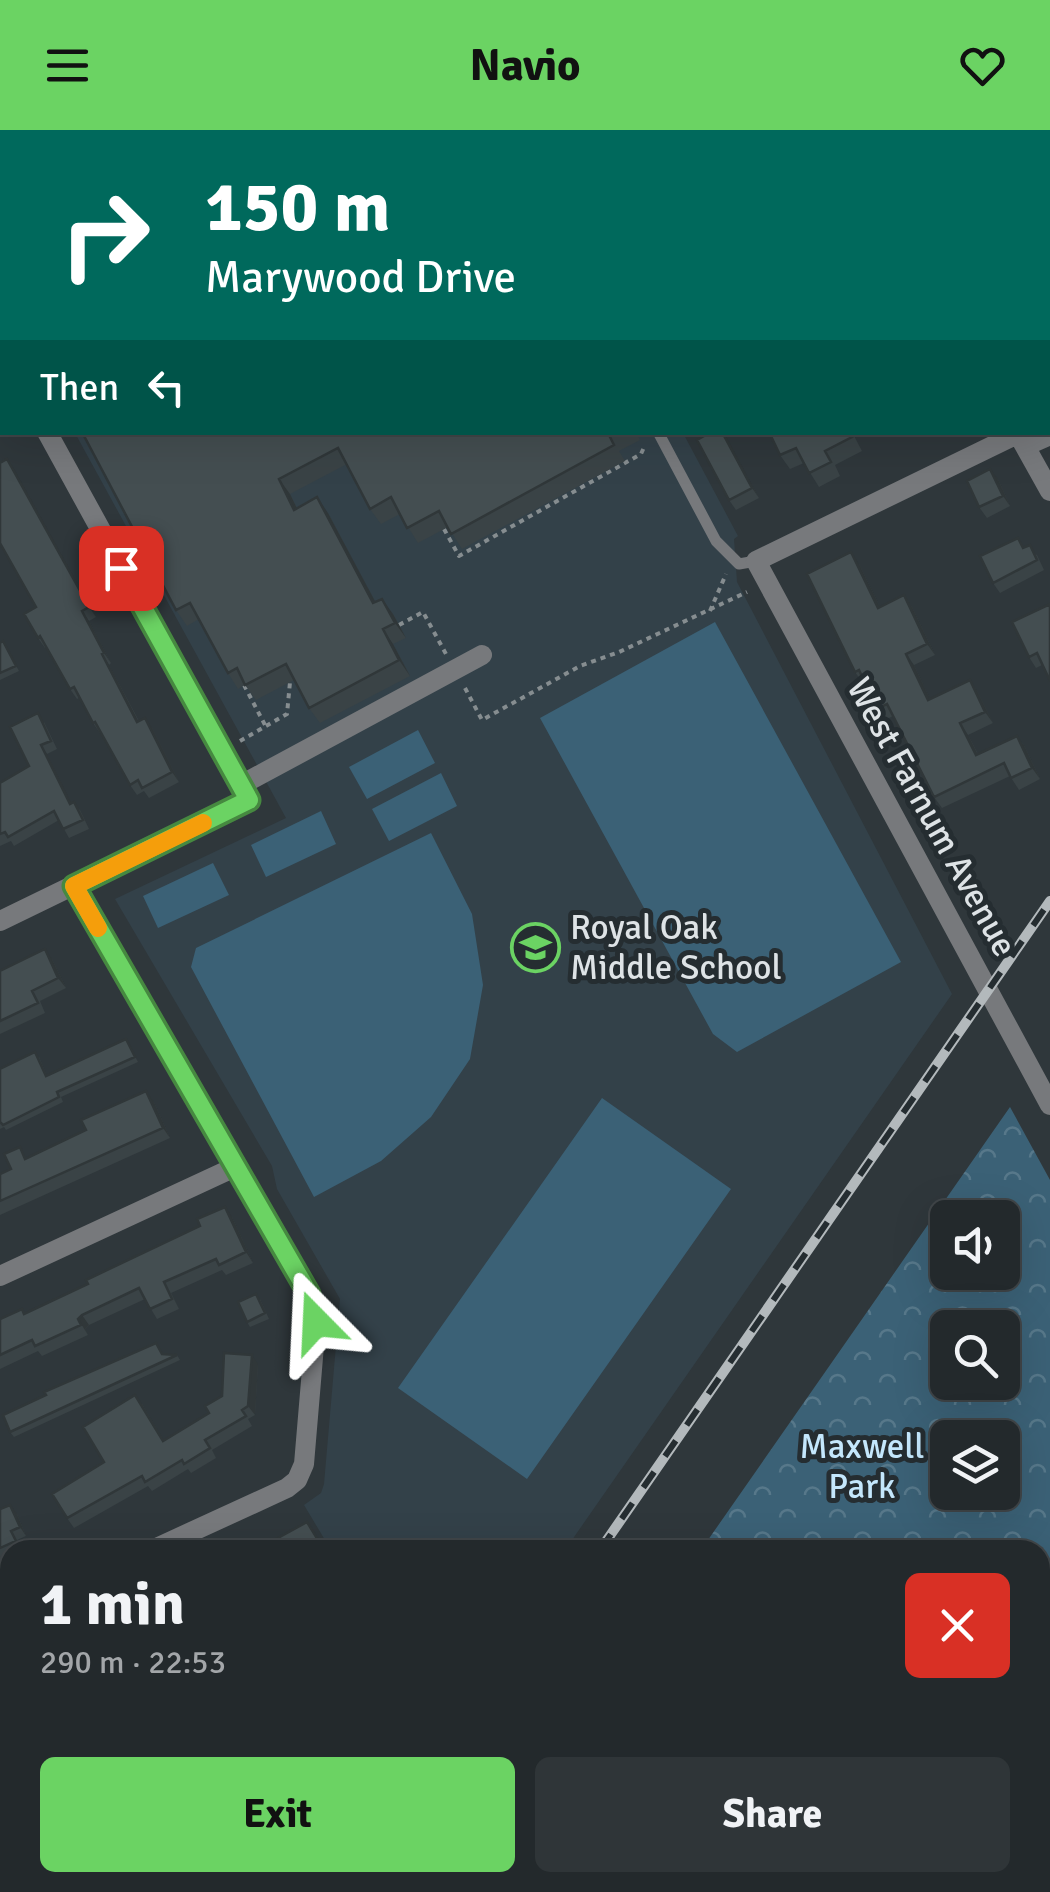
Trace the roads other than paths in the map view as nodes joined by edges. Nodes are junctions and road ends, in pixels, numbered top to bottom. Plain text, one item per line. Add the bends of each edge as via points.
1 (48, 435) edge
2 (660, 435) edge
3 (1050, 435) edge
4 (1020, 438) edge
5 (1050, 490) edge
6 (756, 561) junction
7 (482, 655) dead end
8 (245, 793) junction
9 (74, 886) junction
10 (0, 921) edge
11 (1050, 1105) edge
12 (235, 1167) junction
13 (0, 1276) edge
14 (174, 1540) edge

1 - 8 street
2 - 6 lane via 716,541 739,564
3 - 4 street
4 - 5 street
4 - 6 street
6 - 11 street, West Farnum Avenue
7 - 8 street
8 - 9 street
9 - 10 street
9 - 12 street
12 - 13 street
12 - 14 street via 315,1308 304,1464 287,1488

